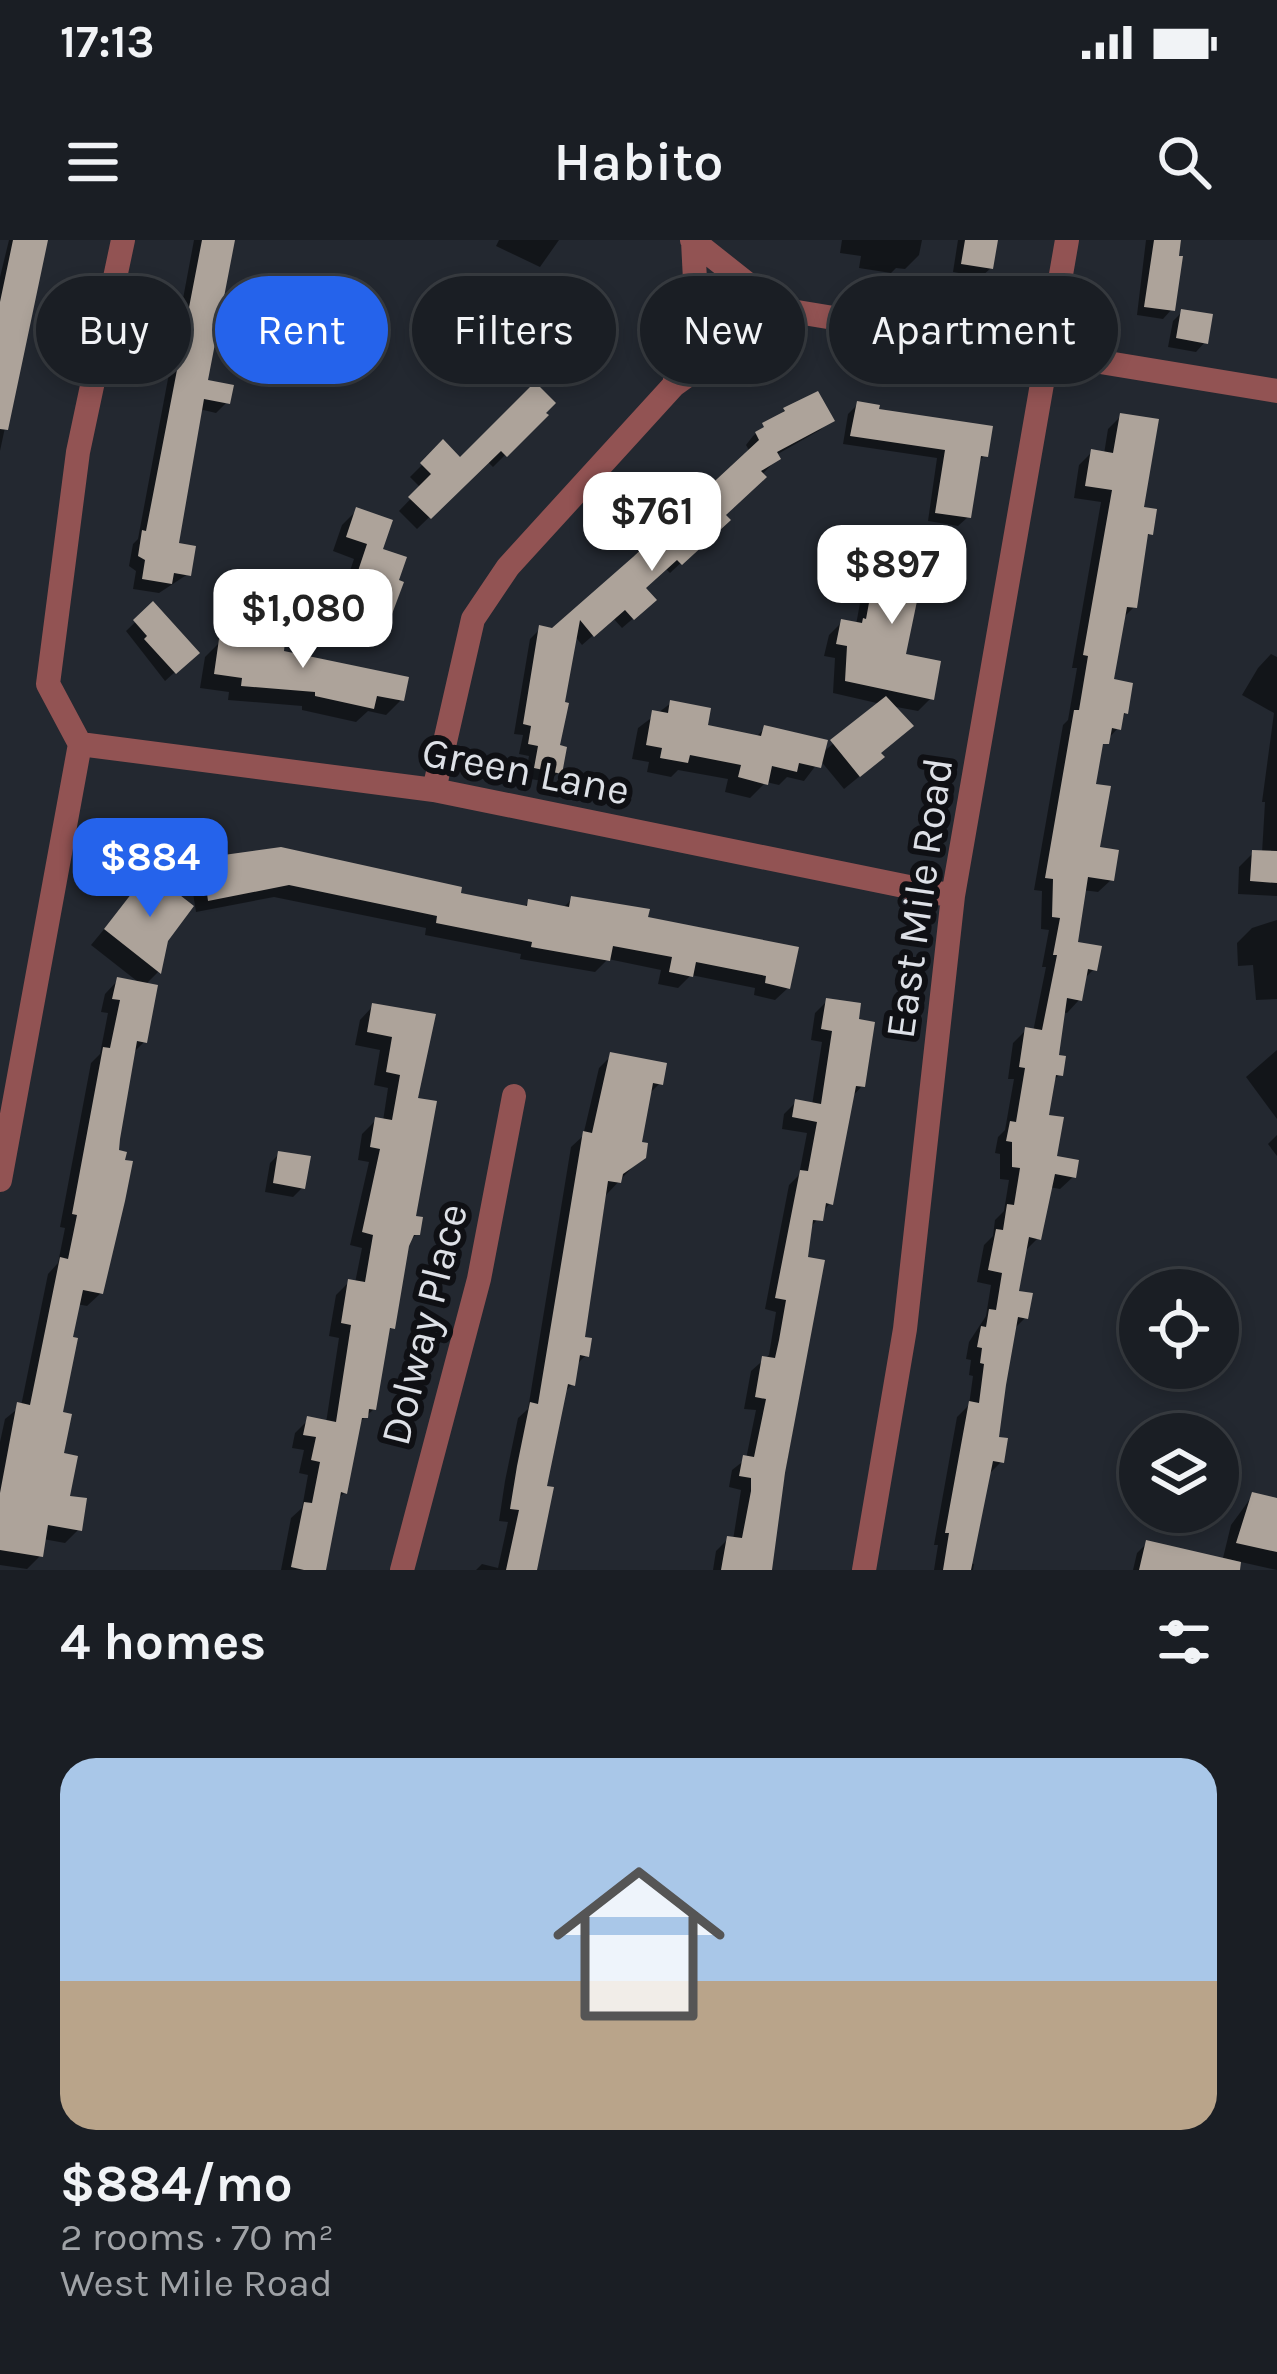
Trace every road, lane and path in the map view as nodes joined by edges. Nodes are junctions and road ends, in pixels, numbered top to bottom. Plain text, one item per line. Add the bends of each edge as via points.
1 (122, 240) edge
2 (1067, 240) edge
3 (693, 241) edge
4 (737, 276) edge
5 (1061, 276) edge
6 (1118, 364) edge
7 (1041, 384) edge
8 (674, 385) joint
9 (1277, 392) edge
10 (80, 744) junction
11 (434, 790) junction
12 (953, 896) junction
13 (514, 1096) dead end
14 (0, 1180) edge
15 (401, 1570) edge
16 (864, 1570) edge

1 - 10 street via 78,452 48,684
2 - 5 street, East Mile Road
3 - 4 street
3 - 8 street via 695,280
6 - 9 street
7 - 12 street, East Mile Road
8 - 11 street via 508,567 473,619
10 - 11 street, Green Lane
10 - 14 street
11 - 12 street, Green Lane
12 - 16 street, East Mile Road via 905,1329
13 - 15 street, Dolway Place via 479,1279

